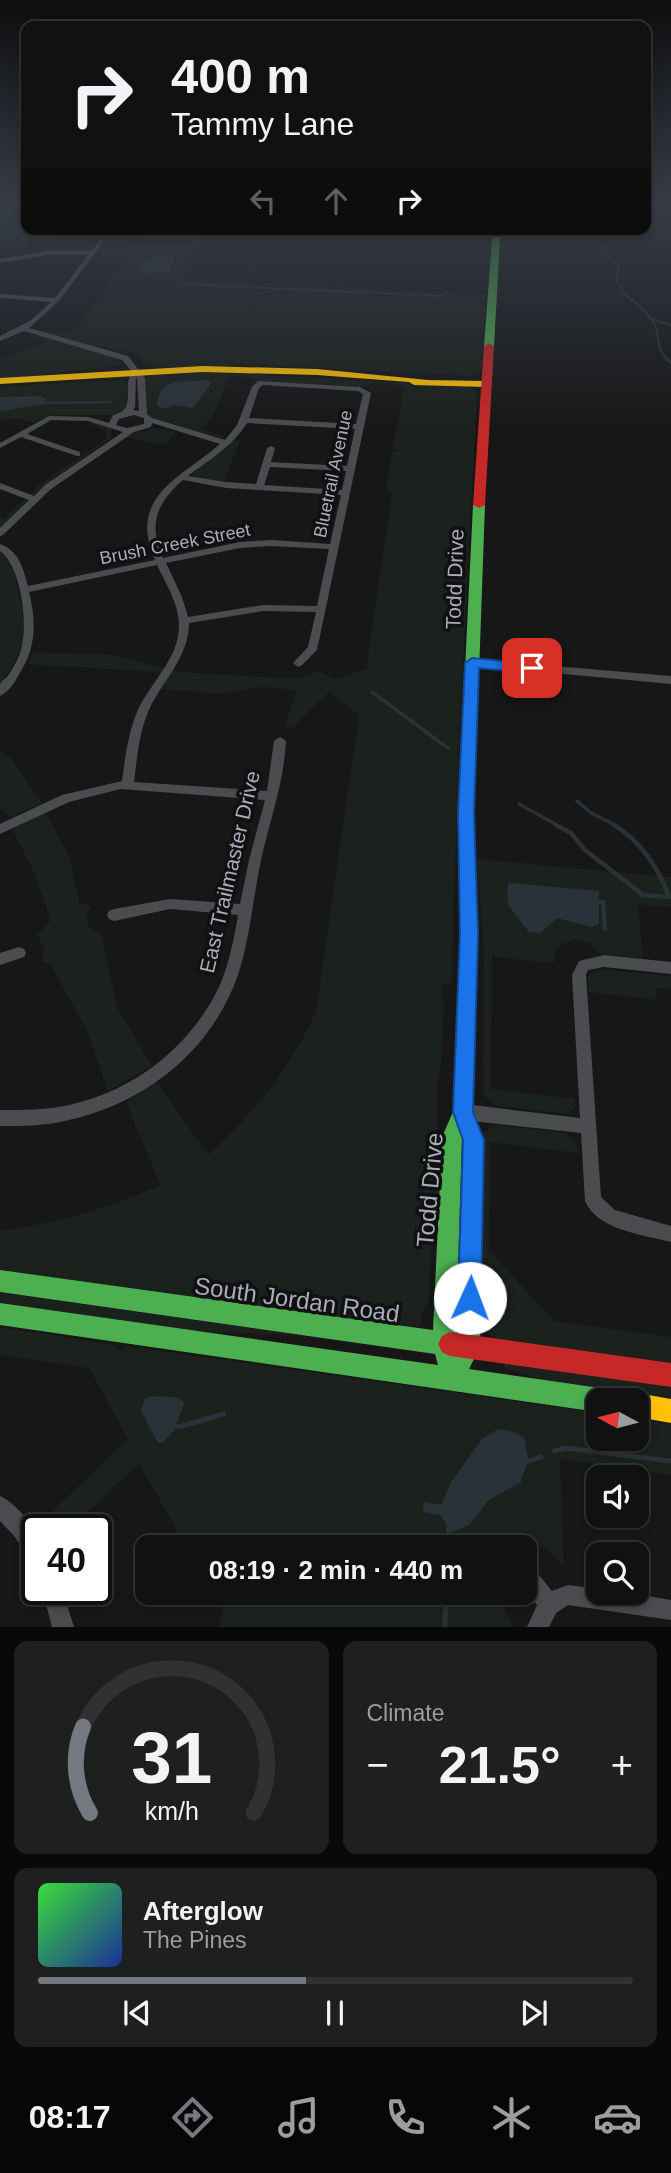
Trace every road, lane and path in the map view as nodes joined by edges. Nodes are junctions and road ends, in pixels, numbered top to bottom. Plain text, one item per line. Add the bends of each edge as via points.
1 (73, 278) edge
2 (493, 278) edge
3 (0, 296) edge
4 (57, 300) junction
5 (26, 329) junction
6 (0, 339) edge
7 (135, 373) junction
8 (0, 383) edge
9 (486, 384) junction
10 (122, 414) junction
11 (88, 419) junction
12 (145, 420) junction
13 (244, 420) junction
14 (360, 427) junction
15 (114, 428) junction
16 (130, 431) junction
17 (20, 434) junction
18 (224, 442) junction
19 (111, 444) junction
20 (0, 446) edge
21 (271, 448) dead end
22 (77, 454) dead end
23 (266, 464) junction
24 (351, 468) junction
25 (182, 477) junction
26 (0, 486) edge
27 (259, 488) junction
28 (345, 493) junction
29 (34, 499) junction
30 (0, 533) edge
31 (0, 547) edge
32 (334, 547) junction
33 (161, 561) junction
34 (24, 590) junction
35 (320, 609) junction
36 (184, 621) junction
37 (298, 663) dead end
38 (472, 663) junction
39 (671, 680) edge
40 (0, 692) edge
41 (279, 741) dead end
42 (128, 784) junction
43 (270, 796) junction
44 (0, 829) edge
45 (245, 910) junction
46 (114, 915) dead end
47 (19, 953) dead end
48 (0, 959) edge
49 (580, 961) joint
50 (671, 968) edge
51 (463, 1112) junction
52 (0, 1118) edge
53 (587, 1126) junction
54 (593, 1211) joint
55 (671, 1234) edge
56 (0, 1282) edge
57 (0, 1314) edge
58 (444, 1343) junction
59 (468, 1347) junction
60 (671, 1375) edge
61 (453, 1378) junction
62 (586, 1398) edge
63 (649, 1407) edge
64 (671, 1410) edge
65 (0, 1506) edge
66 (21, 1529) edge
67 (537, 1588) edge
68 (549, 1604) junction
69 (57, 1605) edge
70 (671, 1610) edge
71 (63, 1627) edge
72 (538, 1627) edge

1 - 4 street
2 - 9 main road, Todd Drive
3 - 4 street
4 - 5 street
5 - 6 street
5 - 7 street via 118,354 131,363
7 - 8 main road
7 - 9 main road via 209,369
7 - 10 street via 131,407
7 - 12 street via 141,378
9 - 38 main road, Todd Drive
10 - 11 street
10 - 12 street
10 - 15 street via 111,421
11 - 15 street
11 - 17 street via 49,418
12 - 16 street
12 - 18 street
13 - 14 street
13 - 14 street, Bluetrail Avenue via 259,384 363,389 367,393
13 - 18 street
14 - 24 street, Bluetrail Avenue
15 - 16 street
15 - 19 street
16 - 19 street
17 - 20 street
17 - 22 street
18 - 25 street
19 - 29 street
21 - 23 street
23 - 24 street
23 - 27 street
24 - 28 street, Bluetrail Avenue
25 - 27 street
25 - 33 street via 152,513 150,531
26 - 29 street
27 - 28 street
28 - 32 street, Bluetrail Avenue
29 - 30 street
31 - 34 street via 16,560
32 - 33 street, Brush Creek Street via 251,544
32 - 35 street, Bluetrail Avenue
33 - 34 street, Brush Creek Street
33 - 36 street
34 - 40 street via 32,622 30,643
35 - 36 street via 263,608
35 - 37 street, Bluetrail Avenue via 313,648
36 - 42 street via 177,654 140,719
38 - 39 street
38 - 51 main road, Todd Drive
41 - 43 street, East Trailmaster Drive
42 - 43 street
42 - 44 street via 73,795
43 - 45 street, East Trailmaster Drive
45 - 46 street via 178,904
45 - 52 street, East Trailmaster Drive via 221,997 200,1032 174,1060 141,1084 89,1108 47,1118
47 - 48 street
49 - 50 street
49 - 53 street
51 - 53 street
51 - 58 main road, Todd Drive via 452,1137
51 - 59 main road, Todd Drive via 474,1140
53 - 54 street
54 - 55 street
56 - 58 main road, South Jordan Road
57 - 61 main road
58 - 59 main road, South Jordan Road
58 - 61 main road, Todd Drive
59 - 60 main road, South Jordan Road
59 - 61 main road, Todd Drive
61 - 62 main road
63 - 64 main road
65 - 66 street
67 - 68 street
68 - 70 street via 568,1594
68 - 72 street
69 - 71 street

